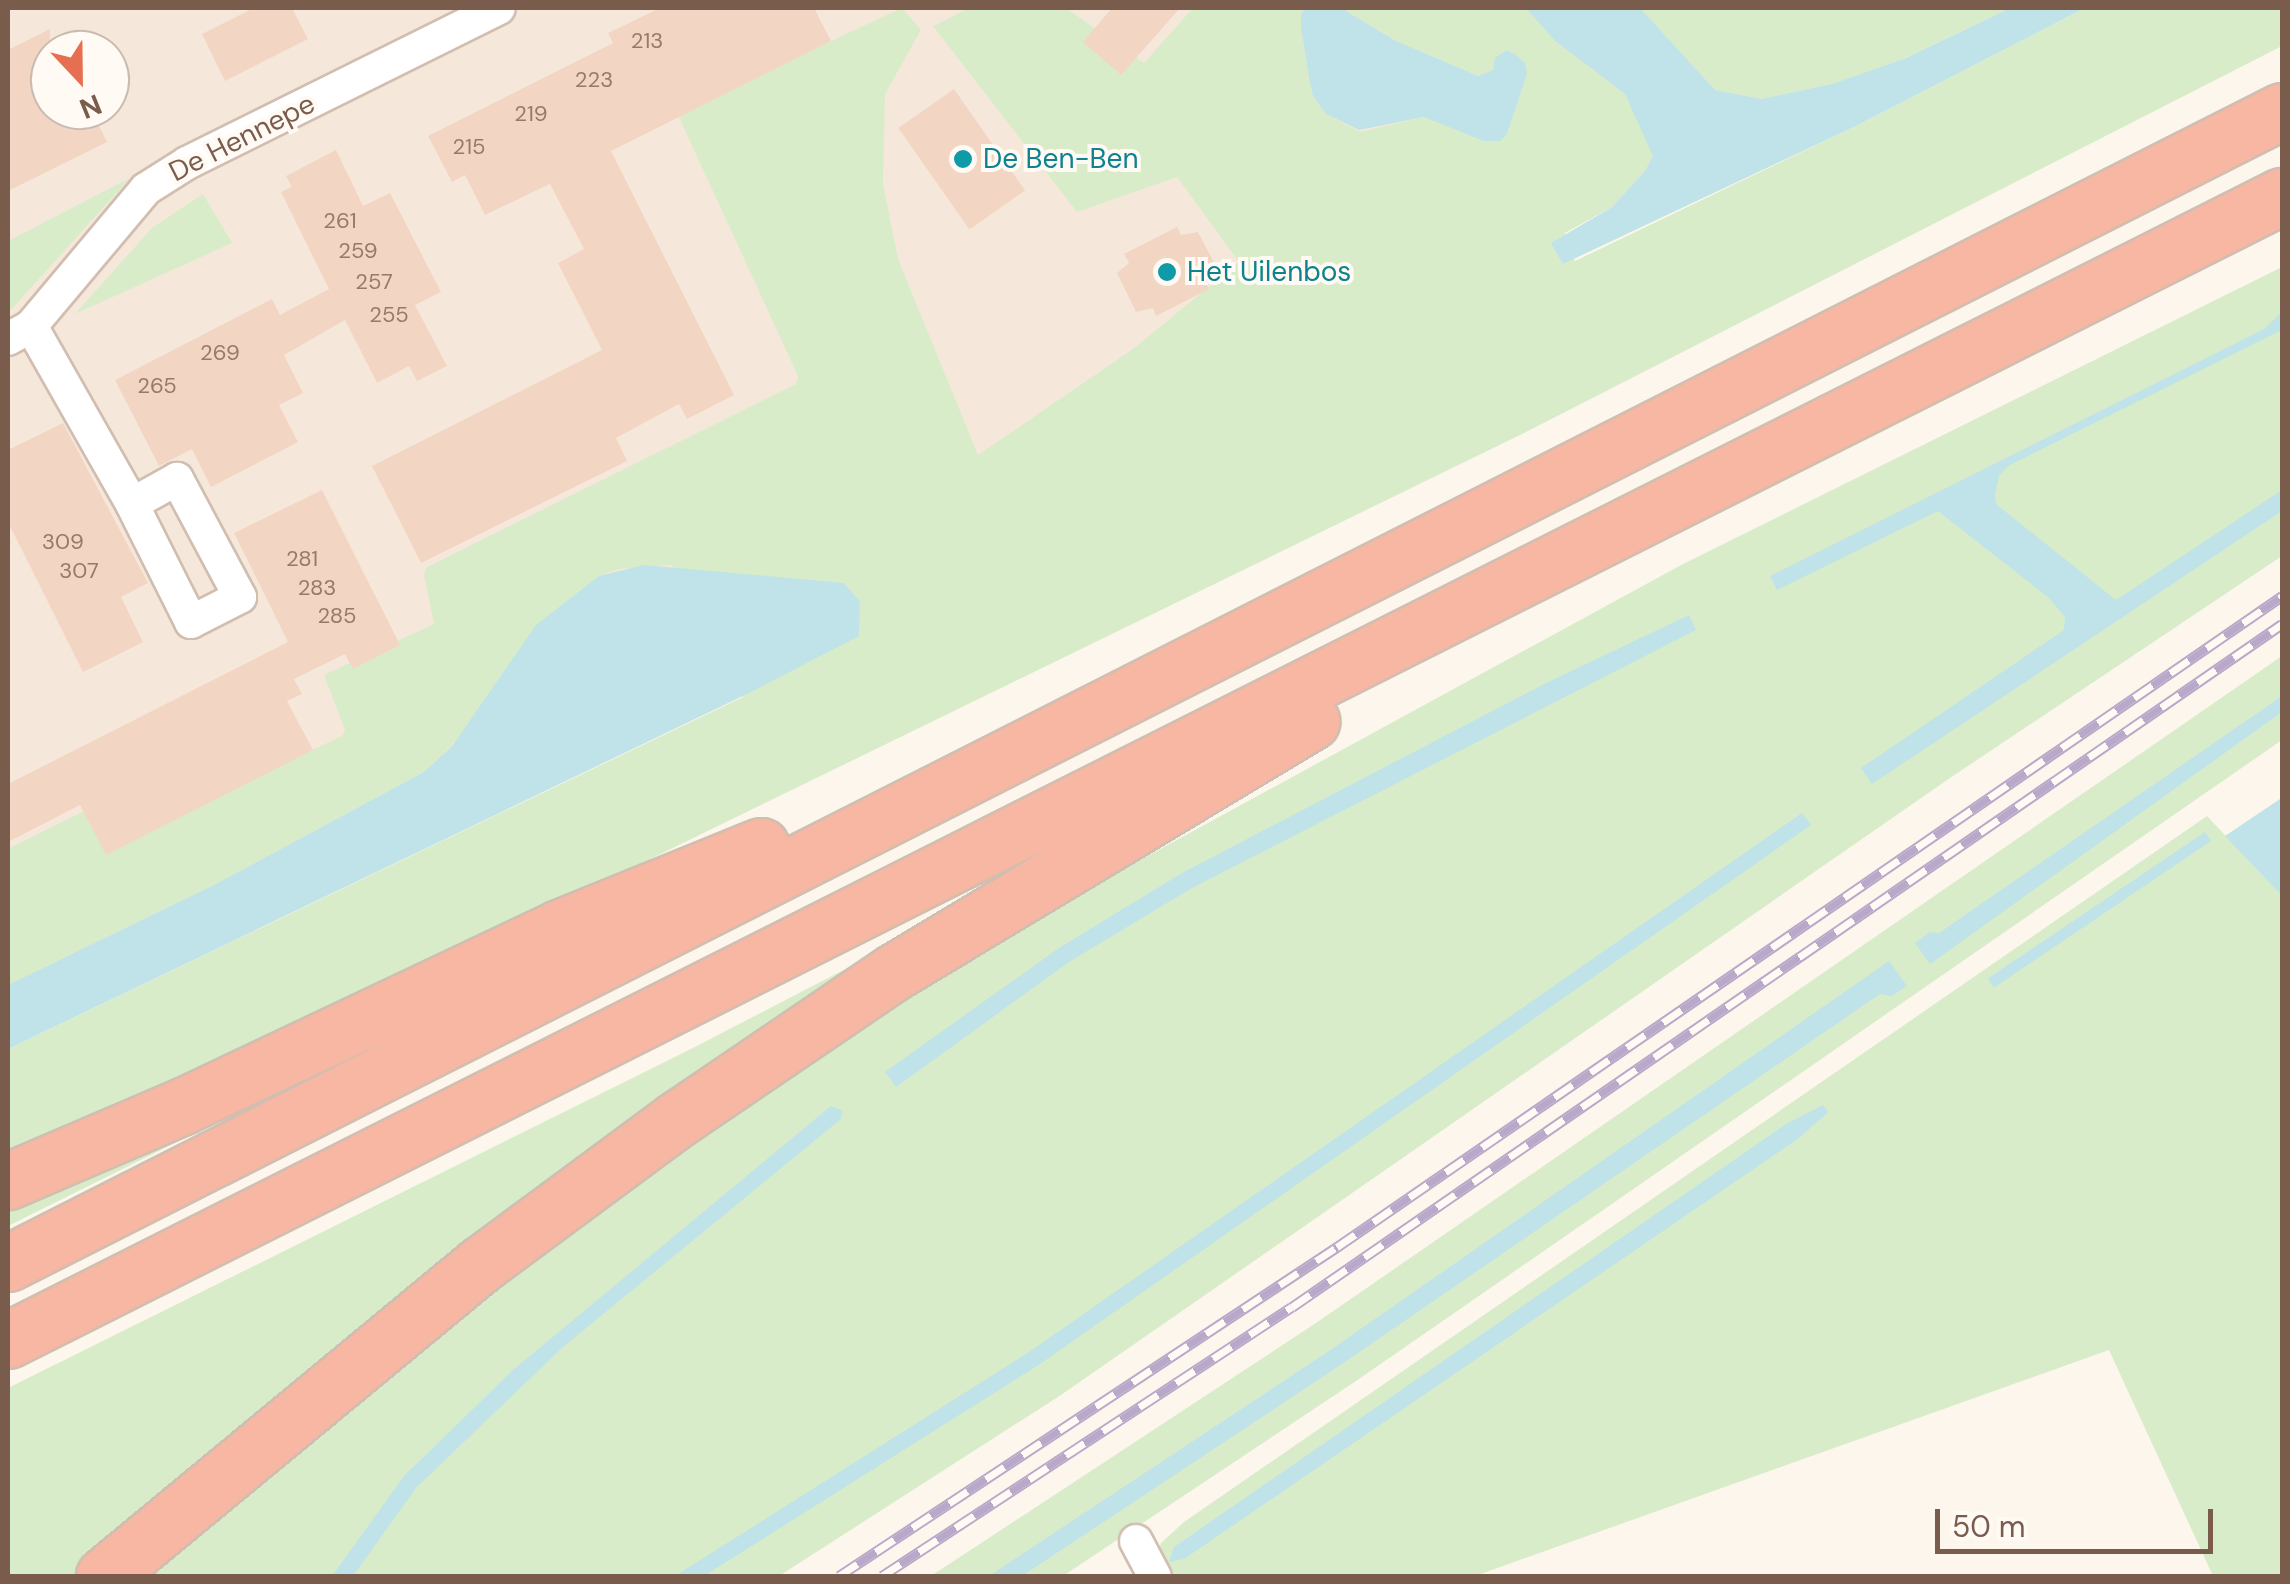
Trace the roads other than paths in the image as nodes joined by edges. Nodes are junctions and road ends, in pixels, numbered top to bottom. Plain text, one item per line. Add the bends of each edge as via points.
1 (499, 8) edge
2 (2282, 111) edge
3 (2282, 196) edge
4 (19, 332) edge
5 (132, 504) dead end
6 (1618, 532) junction
7 (1143, 689) junction
8 (8, 1182) edge
9 (8, 1263) edge
10 (8, 1340) edge
11 (1136, 1541) dead end
12 (104, 1576) edge
13 (1155, 1576) edge

1 - 4 street, De Hennepe via 146,189
2 - 7 highway
3 - 6 highway
4 - 5 street, De Hennepe
6 - 10 highway
6 - 12 highway via 944,941 692,1110 480,1264
7 - 8 highway via 559,928
7 - 9 highway
11 - 13 street

